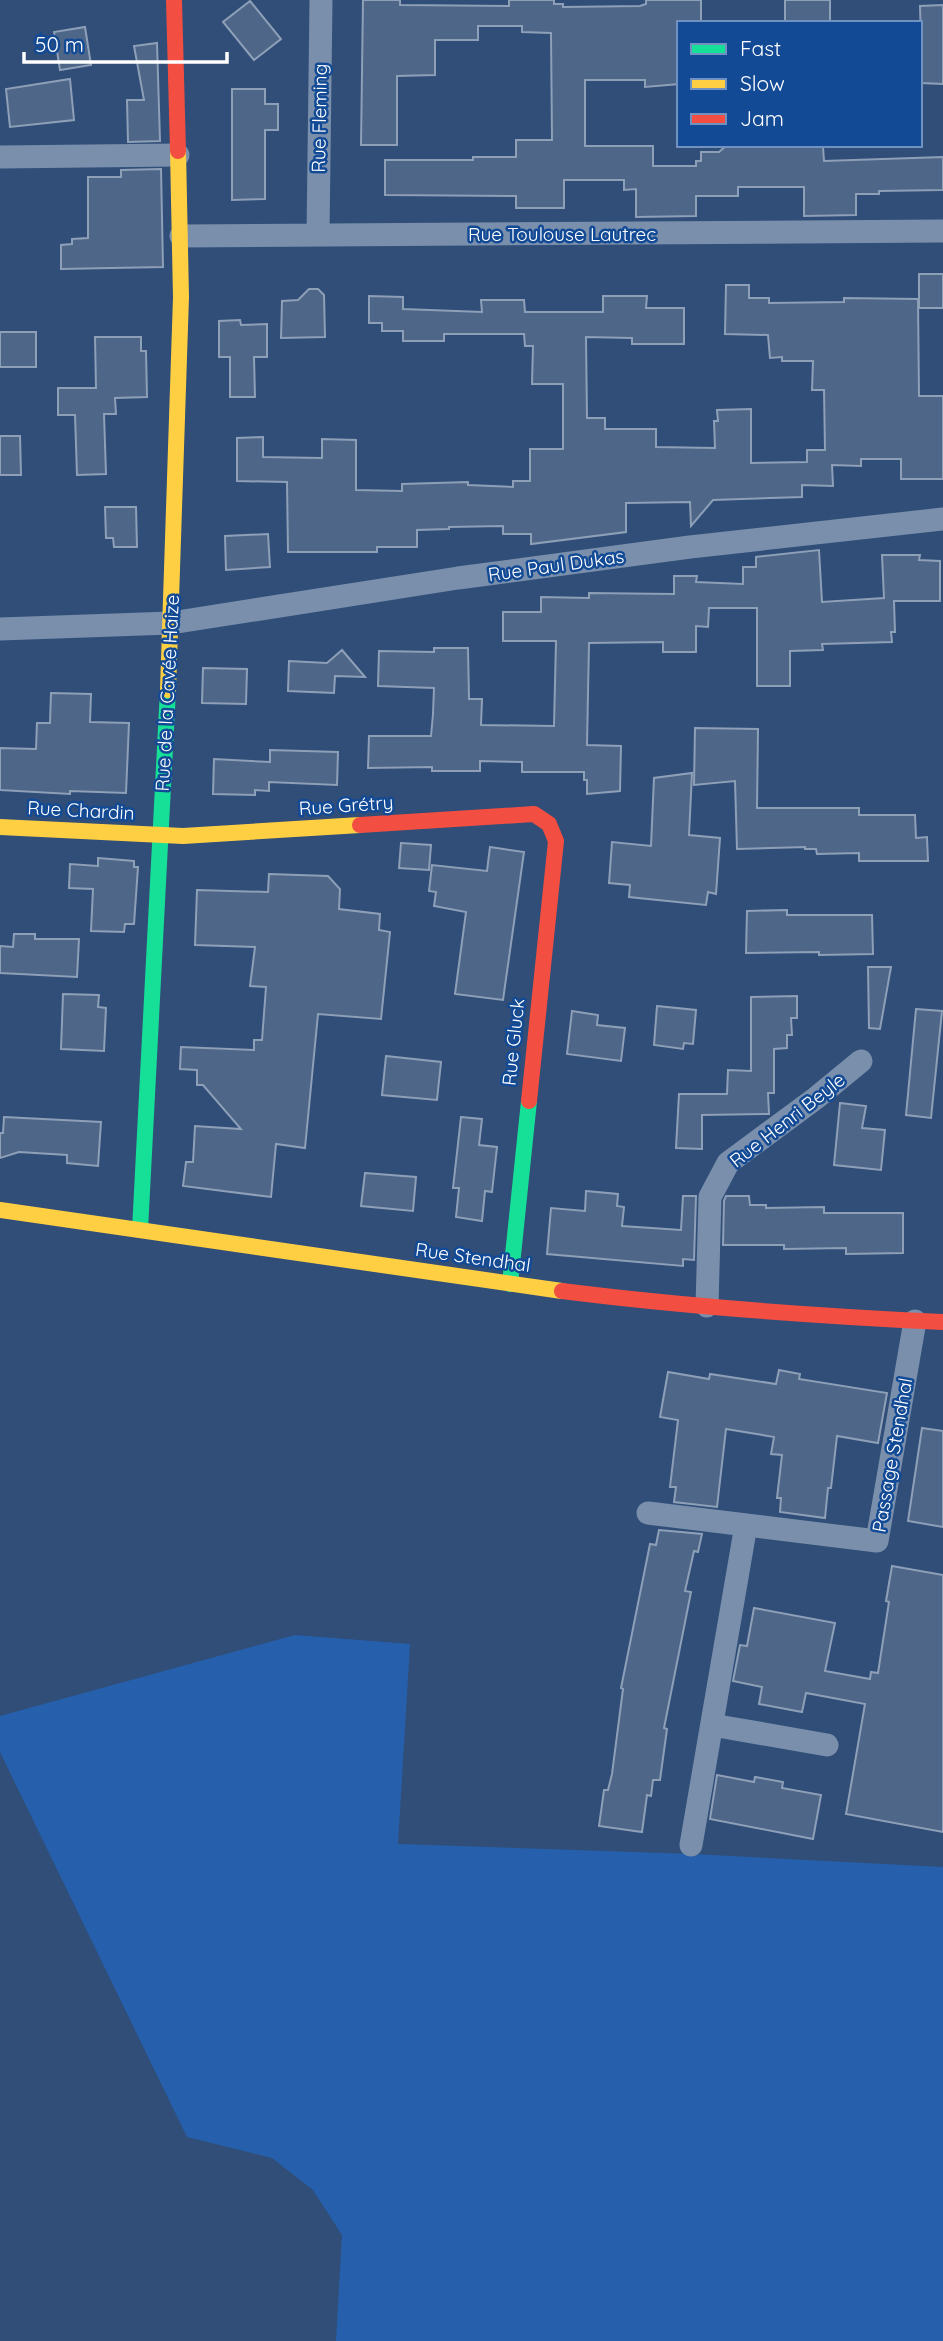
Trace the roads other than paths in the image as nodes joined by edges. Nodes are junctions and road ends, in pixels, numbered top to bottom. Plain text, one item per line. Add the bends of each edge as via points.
1 (174, 0) edge
2 (321, 0) edge
3 (178, 155) junction
4 (1, 157) edge
5 (943, 231) edge
6 (318, 235) junction
7 (181, 236) junction
8 (943, 519) edge
9 (171, 623) junction
10 (0, 629) edge
11 (534, 814) joint
12 (0, 827) edge
13 (160, 835) junction
14 (861, 1061) dead end
15 (0, 1210) edge
16 (140, 1230) junction
17 (510, 1284) junction
18 (707, 1306) junction
19 (915, 1321) junction
20 (943, 1322) edge
21 (648, 1513) dead end
22 (746, 1525) junction
23 (712, 1725) junction
24 (827, 1745) dead end
25 (691, 1845) dead end

1 - 3 street, Rue de la Cavée Haize
2 - 6 street, Rue Fleming
3 - 4 street
3 - 7 street, Rue de la Cavée Haize
5 - 6 street, Rue Toulouse Lautrec
6 - 7 street, Rue Toulouse Lautrec
7 - 9 street, Rue de la Cavée Haize
8 - 9 street, Rue Paul Dukas via 458,578
9 - 10 street, Rue Paul Dukas
9 - 13 street, Rue de la Cavée Haize
11 - 13 street, Rue Grétry
11 - 17 street, Rue Gluck via 549,824 556,841
12 - 13 street, Rue Chardin
13 - 16 street, Rue de la Cavée Haize
14 - 18 street, Rue Henri Beyle via 728,1163 710,1197
15 - 16 street, Rue Stendhal
16 - 17 street, Rue Stendhal
17 - 18 street, Rue Stendhal
18 - 19 street, Rue Stendhal
19 - 20 street, Rue Stendhal
19 - 22 street, Passage Stendhal via 877,1541
21 - 22 street, Passage Stendhal
22 - 23 street
23 - 24 street
23 - 25 street

